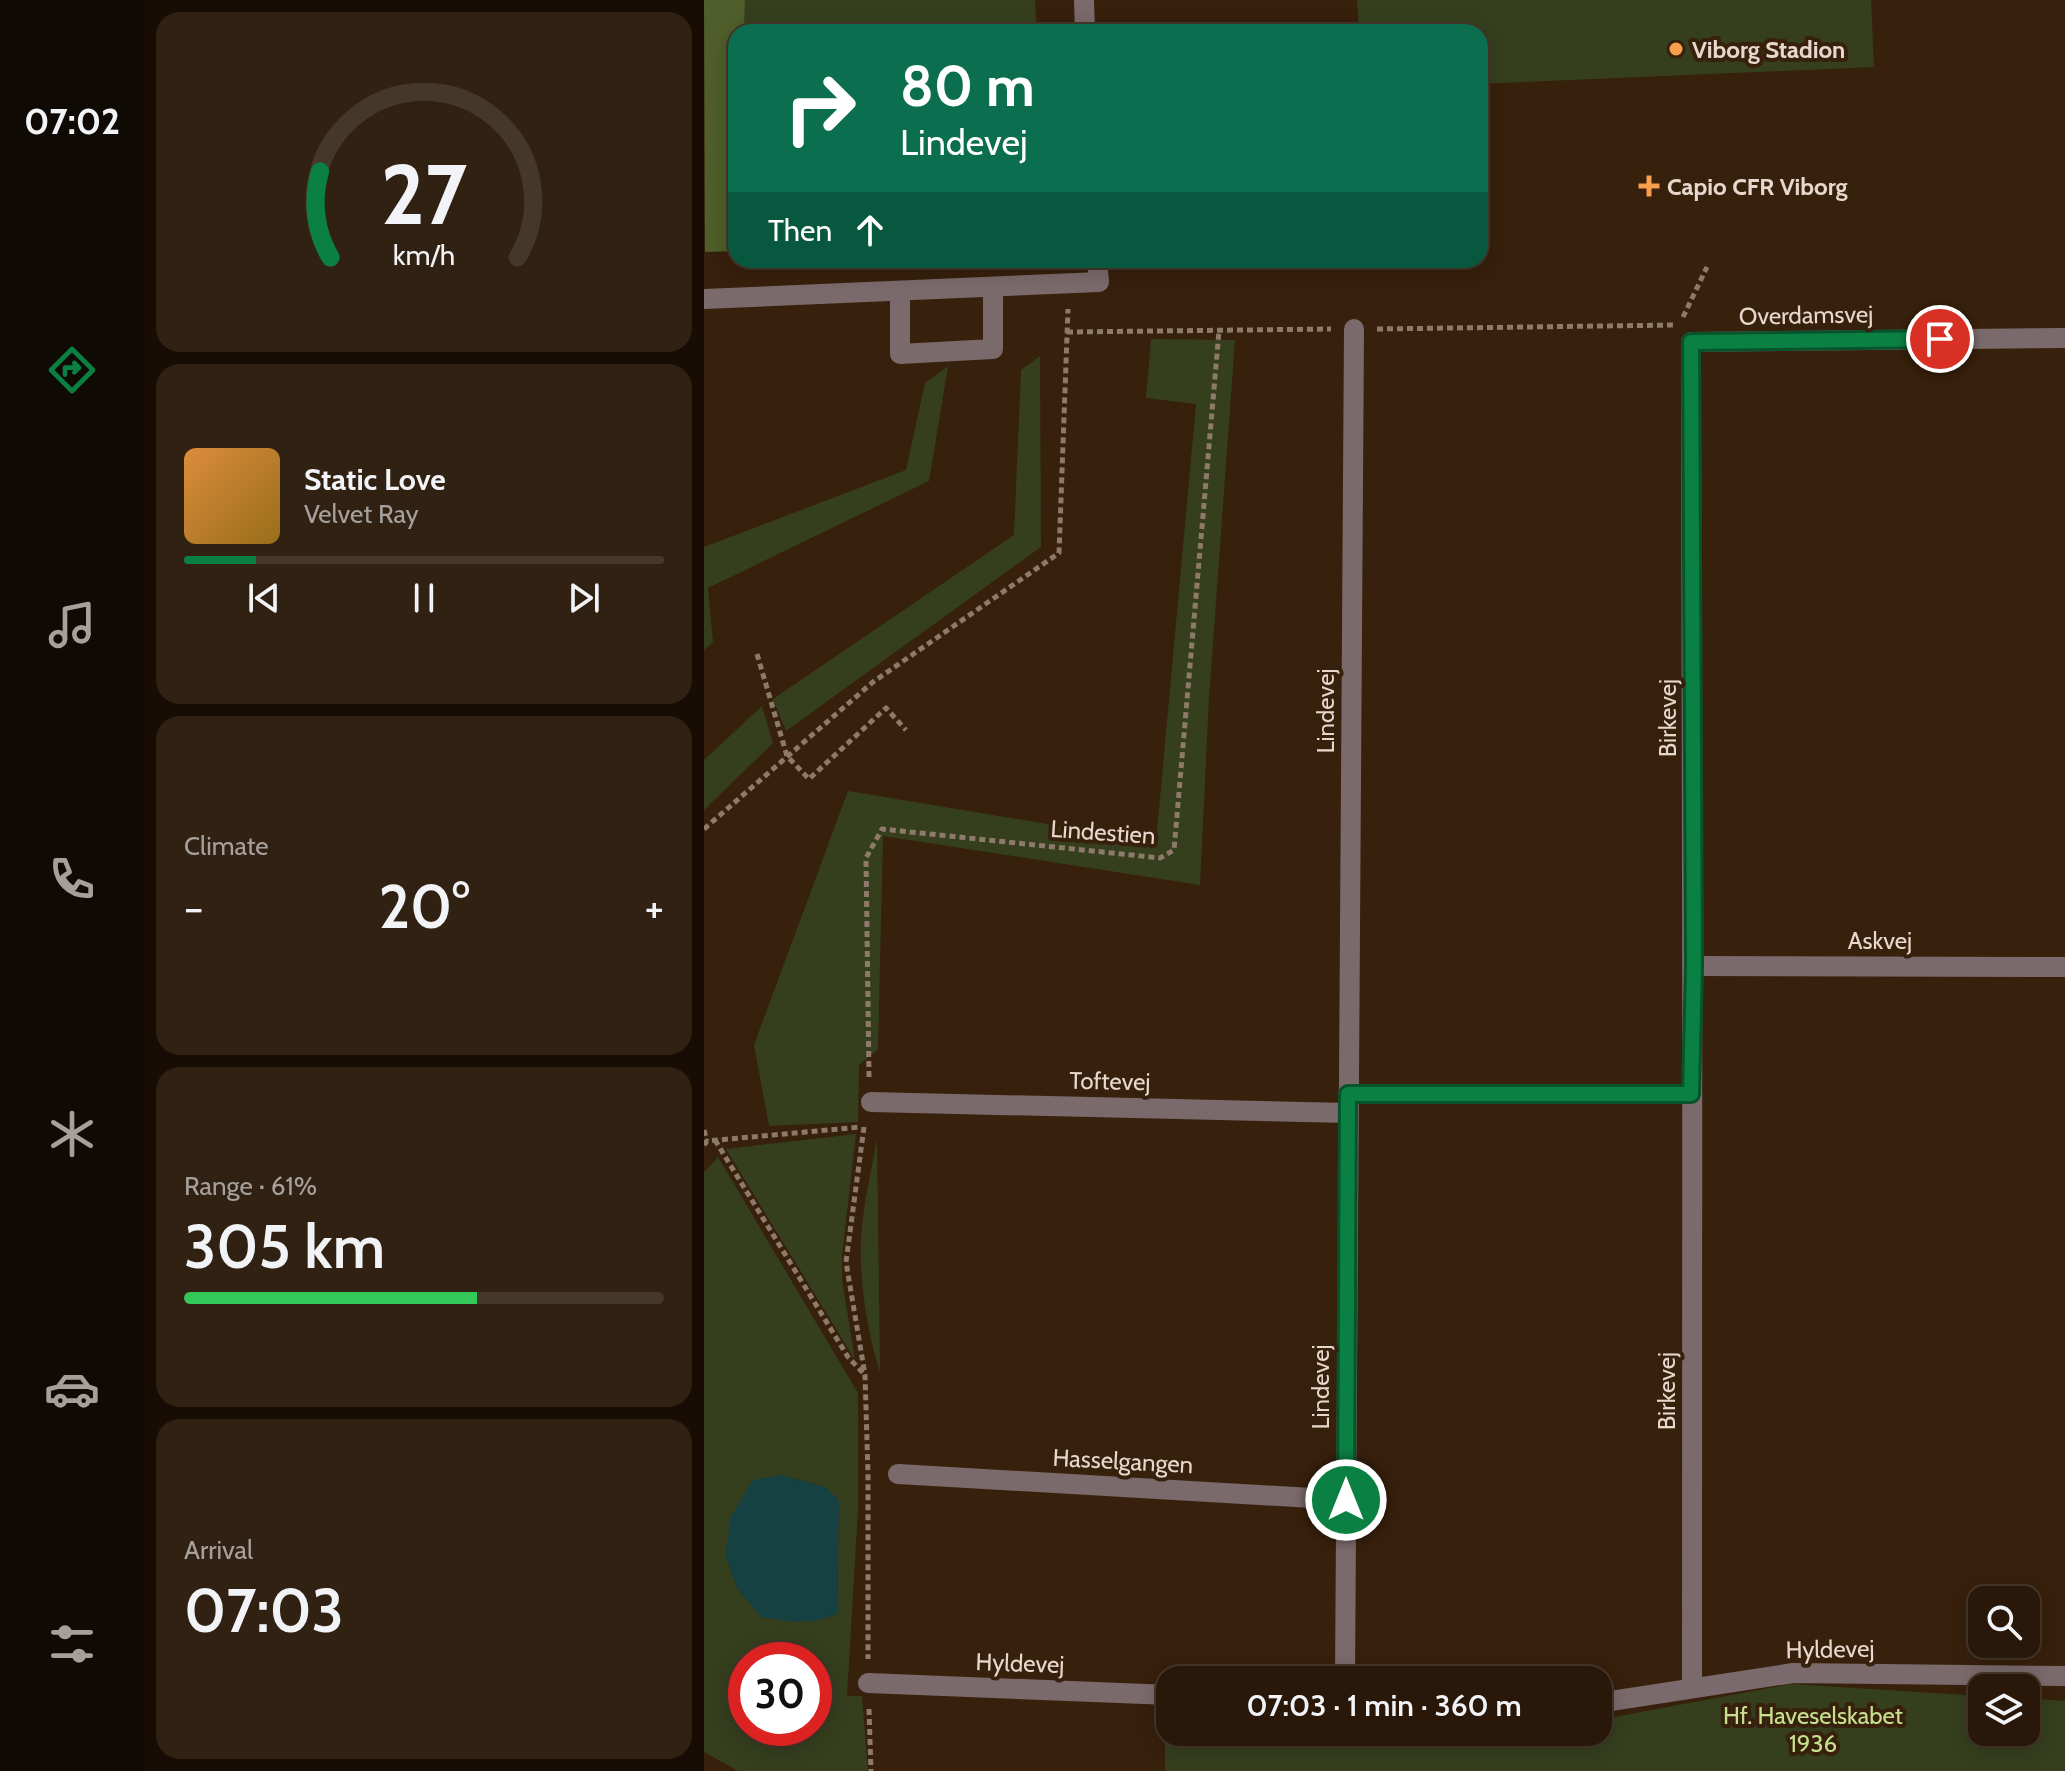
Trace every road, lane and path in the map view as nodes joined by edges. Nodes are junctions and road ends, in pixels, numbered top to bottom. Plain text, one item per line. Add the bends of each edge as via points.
1 (1084, 0) edge
2 (1085, 24) edge
3 (1707, 267) dead end
4 (1098, 268) edge
5 (1070, 284) junction
6 (993, 288) junction
7 (900, 291) junction
8 (704, 299) edge
9 (1354, 329) junction
10 (1219, 331) junction
11 (1067, 332) junction
12 (2065, 338) edge
13 (1691, 342) joint
14 (757, 654) dead end
15 (906, 730) dead end
16 (787, 756) junction
17 (704, 829) edge
18 (1694, 966) junction
19 (2065, 967) edge
20 (1691, 1094) junction
21 (871, 1102) junction
22 (1348, 1103) junction
23 (864, 1127) junction
24 (704, 1130) edge
25 (715, 1140) junction
26 (706, 1143) edge
27 (865, 1375) junction
28 (898, 1474) dead end
29 (1346, 1500) junction
30 (1345, 1666) edge
31 (2065, 1676) edge
32 (868, 1683) junction
33 (1692, 1687) junction
34 (1156, 1694) edge
35 (1612, 1701) edge
36 (871, 1771) edge

1 - 2 street
3 - 9 path via 1679,325
4 - 5 street via 1099,282
5 - 6 street
5 - 11 path
6 - 7 street
6 - 7 street via 993,349 900,354
7 - 8 street
9 - 10 path
9 - 22 street, Lindevej
10 - 11 path
10 - 21 path, Lindestien via 1174,850 1160,858 882,829 866,858
11 - 16 path via 1059,553 873,682
12 - 13 street, Overdamsvej
13 - 18 street, Birkevej
14 - 16 path
15 - 16 path via 886,708 809,779
16 - 17 path
18 - 19 street, Askvej
18 - 20 street, Birkevej
20 - 22 street
20 - 33 street, Birkevej
21 - 22 street, Toftevej
21 - 23 path
22 - 29 street, Lindevej
23 - 25 path
23 - 27 path via 846,1262
24 - 26 path
25 - 26 path
25 - 27 path via 848,1357
27 - 32 path
28 - 29 street, Hasselgangen
29 - 30 street, Lindevej
31 - 33 street, Hyldevej via 1793,1673
32 - 34 street, Hyldevej
32 - 36 path
33 - 35 street, Hyldevej

